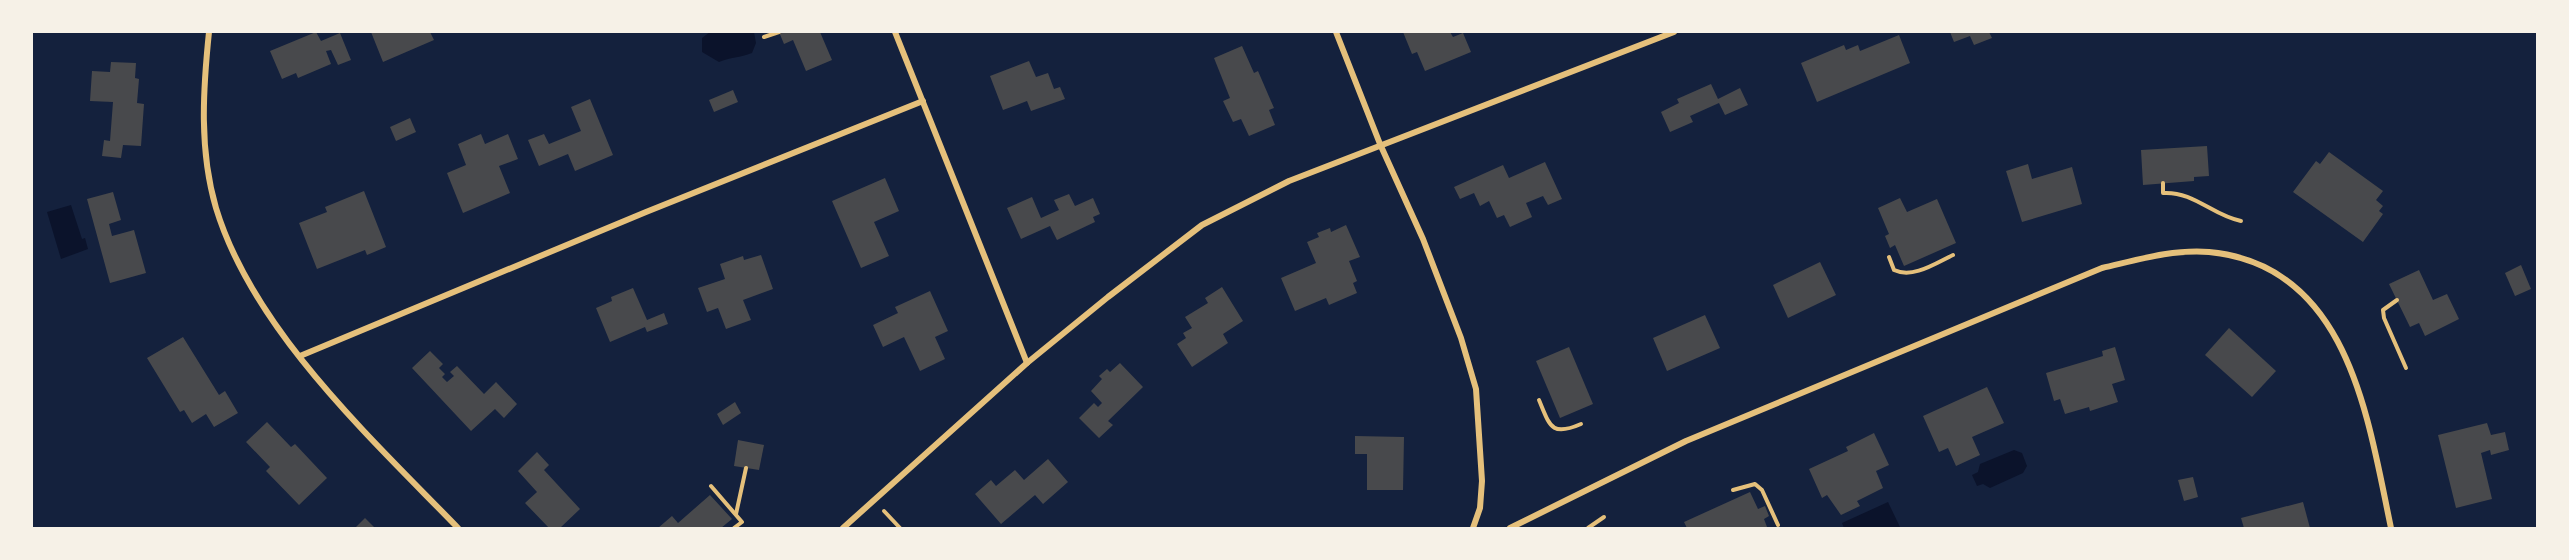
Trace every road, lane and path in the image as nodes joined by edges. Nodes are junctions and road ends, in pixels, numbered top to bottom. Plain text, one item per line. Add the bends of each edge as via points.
1 (209, 32) edge
2 (779, 32) edge
3 (895, 32) edge
4 (1336, 32) edge
5 (1674, 32) edge
6 (764, 37) dead end
7 (923, 101) junction
8 (1380, 144) junction
9 (2163, 183) dead end
10 (2241, 220) dead end
11 (1953, 255) dead end
12 (1889, 257) dead end
13 (2397, 300) dead end
14 (300, 356) junction
15 (1027, 363) junction
16 (2406, 368) dead end
17 (1539, 400) dead end
18 (1581, 424) dead end
19 (747, 468) dead end
20 (711, 486) dead end
21 (1733, 490) dead end
22 (736, 515) junction
23 (1604, 517) dead end
24 (1778, 525) dead end
25 (458, 528) edge
26 (734, 528) edge
27 (843, 528) edge
28 (1473, 528) edge
29 (1510, 528) edge
30 (1588, 528) edge
31 (2391, 528) edge

1 - 14 street via 203,87 204,126 216,208 258,300
2 - 6 path
3 - 7 street
4 - 8 street
5 - 8 street
7 - 14 street
7 - 15 street
8 - 15 street via 1289,181 1202,225
8 - 28 street via 1440,283 1476,389 1482,481 1480,508
9 - 10 path via 2163,193 2182,194
11 - 12 path via 1903,274 1894,270
13 - 16 path via 2383,310 2384,318
14 - 25 street via 360,428
15 - 27 street
17 - 18 path via 1550,425 1557,430
19 - 22 path
20 - 22 path
21 - 24 path via 1755,484 1762,490
22 - 26 path via 742,522
23 - 30 path
29 - 31 street via 1686,441 2102,268 2163,254 2207,252 2257,263 2286,280 2316,307 2329,325 2367,413

